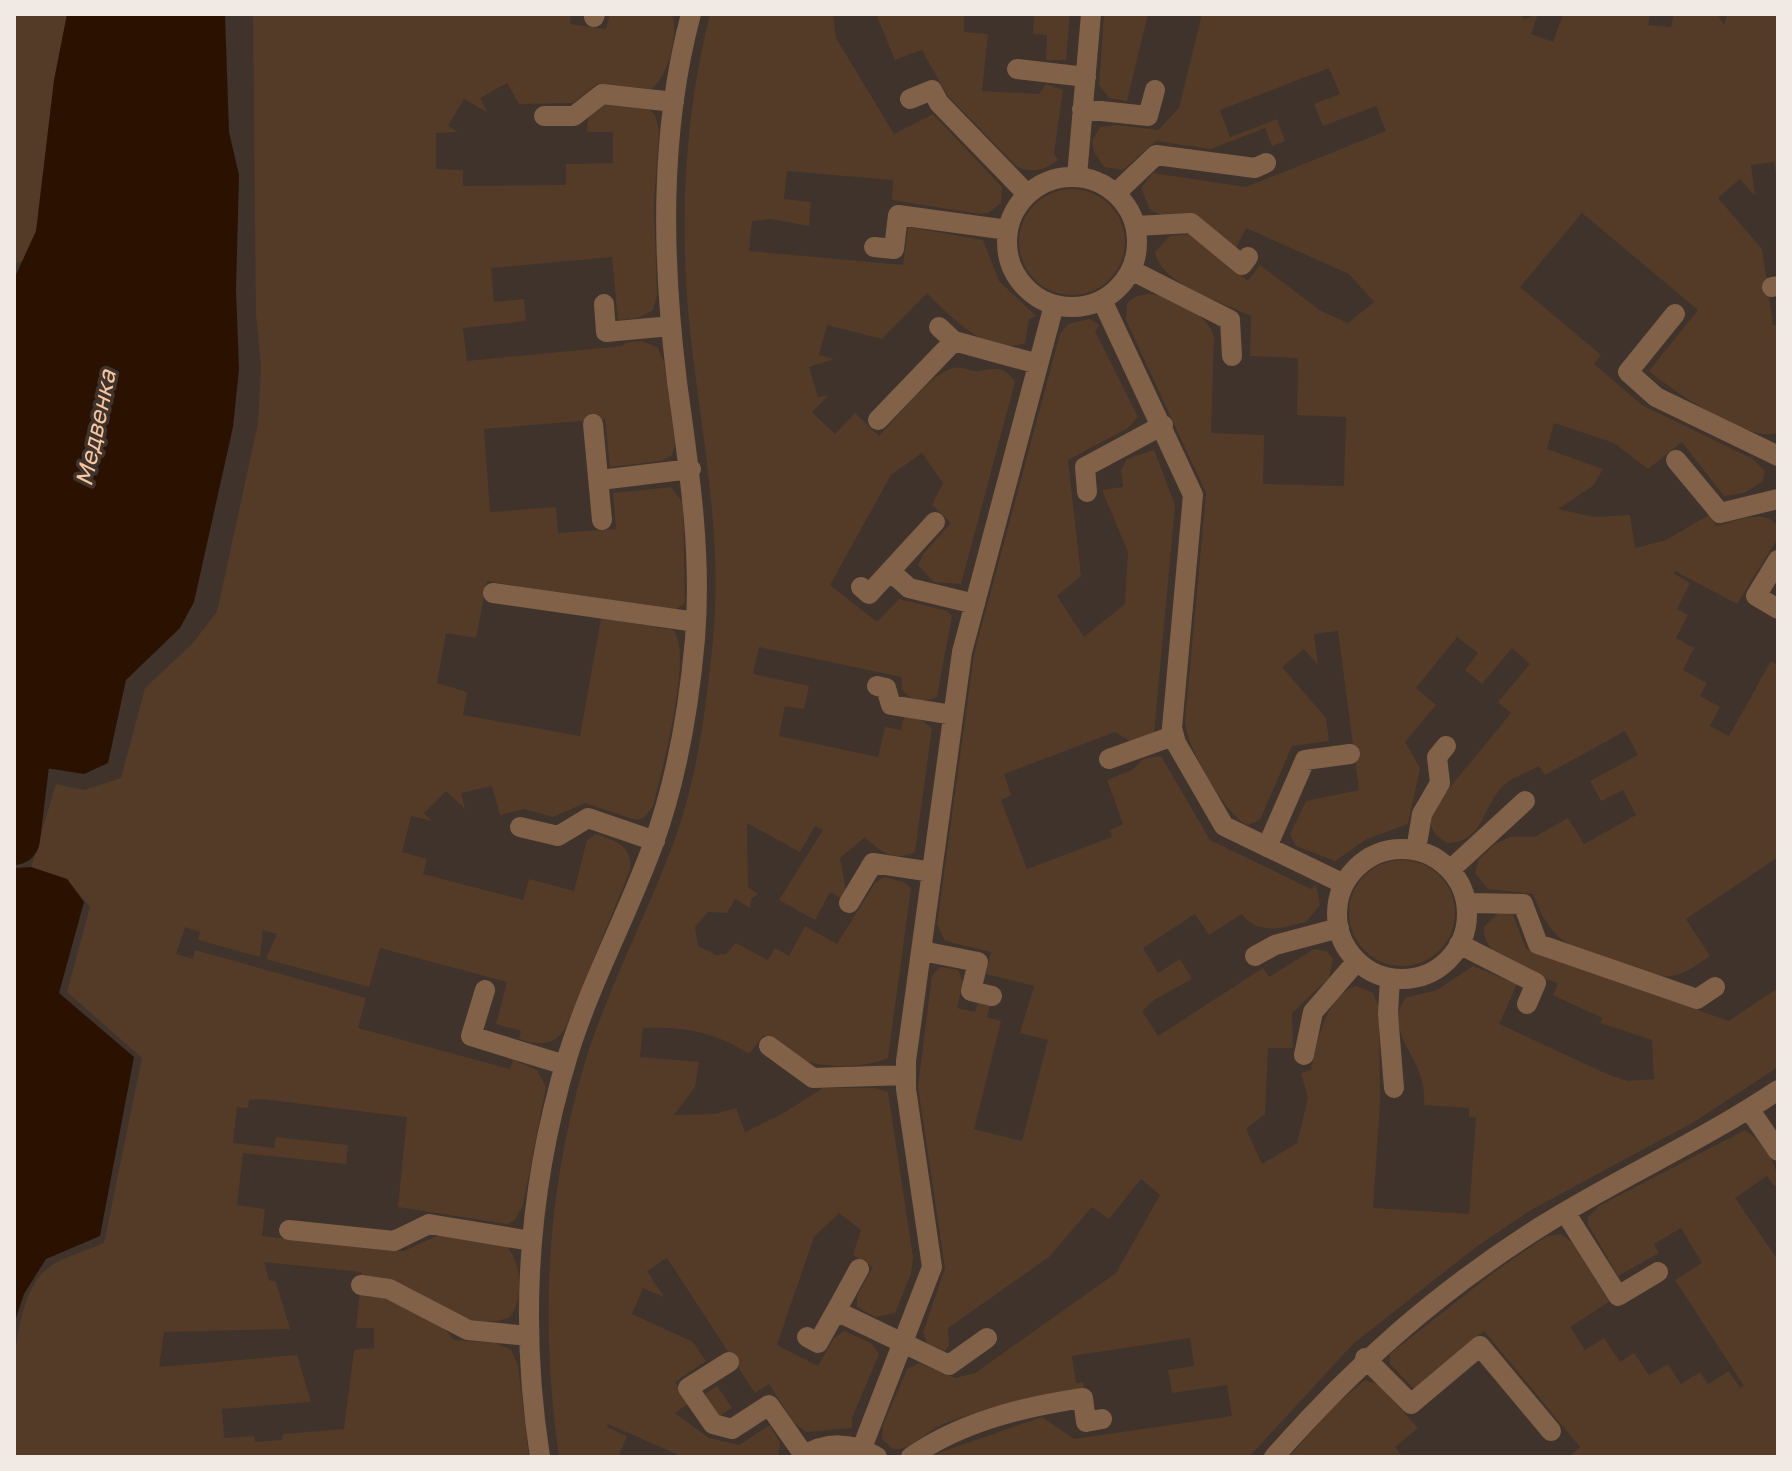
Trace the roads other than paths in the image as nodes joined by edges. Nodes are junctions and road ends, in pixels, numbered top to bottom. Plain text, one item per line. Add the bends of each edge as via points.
1 (691, 14) edge
2 (1091, 14) edge
3 (1017, 69) dead end
4 (1086, 77) junction
5 (1155, 90) dead end
6 (910, 99) dead end
7 (674, 102) junction
8 (1082, 109) junction
9 (544, 116) dead end
10 (1266, 163) dead end
11 (1077, 176) junction
12 (1116, 193) junction
13 (1027, 194) junction
14 (1136, 226) junction
15 (1008, 230) junction
16 (874, 247) dead end
17 (1248, 257) dead end
18 (1131, 270) junction
19 (1102, 300) junction
20 (604, 304) dead end
21 (1054, 305) junction
22 (1675, 314) dead end
23 (671, 326) junction
24 (1232, 356) dead end
25 (1038, 364) junction
26 (878, 420) dead end
27 (593, 424) dead end
28 (1163, 425) junction
29 (1778, 456) edge
30 (1676, 460) dead end
31 (691, 469) junction
32 (600, 480) junction
33 (1087, 492) dead end
34 (1778, 499) edge
35 (602, 520) dead end
36 (935, 522) dead end
37 (1778, 560) edge
38 (890, 571) junction
39 (861, 587) dead end
40 (493, 593) dead end
41 (975, 604) junction
42 (1778, 609) edge
43 (696, 622) junction
44 (877, 686) dead end
45 (953, 715) junction
46 (1173, 736) junction
47 (1446, 746) dead end
48 (1350, 754) dead end
49 (1109, 759) dead end
50 (1525, 801) dead end
51 (520, 827) dead end
52 (655, 841) junction
53 (1267, 847) junction
54 (1416, 850) junction
55 (1450, 870) junction
56 (932, 872) junction
57 (1344, 884) junction
58 (849, 903) dead end
59 (1468, 903) junction
60 (1339, 928) junction
61 (1459, 944) junction
62 (922, 951) junction
63 (1255, 956) dead end
64 (1357, 961) junction
65 (1390, 978) junction
66 (1715, 987) dead end
67 (485, 990) dead end
68 (992, 996) dead end
69 (1527, 1004) dead end
70 (769, 1046) dead end
71 (1304, 1055) dead end
72 (565, 1065) junction
73 (905, 1075) junction
74 (1394, 1088) dead end
75 (1778, 1090) edge
76 (1749, 1109) junction
77 (1778, 1151) edge
78 (1565, 1212) junction
79 (289, 1230) dead end
80 (531, 1241) junction
81 (859, 1269) dead end
82 (1658, 1272) dead end
83 (361, 1285) dead end
84 (836, 1311) junction
85 (529, 1336) junction
86 (807, 1337) dead end
87 (987, 1338) dead end
88 (903, 1344) junction
89 (1365, 1358) junction
90 (729, 1362) dead end
91 (1102, 1419) dead end
92 (1551, 1431) dead end
93 (869, 1453) edge
94 (803, 1456) edge
95 (540, 1457) edge
96 (911, 1457) edge
97 (1274, 1457) edge

1 - 7 street
2 - 4 street
3 - 4 street
4 - 8 street
5 - 8 street via 1148,116
6 - 13 street via 932,90
7 - 9 street via 602,94 574,124
7 - 23 street via 666,204
8 - 11 street
10 - 12 street via 1255,168 1156,155
11 - 12 street
11 - 13 street via 1056,178
12 - 14 street
13 - 15 street
14 - 17 street via 1191,223 1242,265
14 - 18 street
15 - 16 street via 898,215 894,249
15 - 21 street via 1008,257 1015,273 1031,293
18 - 19 street
18 - 24 street via 1230,320
19 - 21 street
19 - 28 street
20 - 23 street via 600,332
21 - 25 street
22 - 29 street via 1628,372 1656,397
23 - 31 street
25 - 26 street via 947,334
25 - 41 street
27 - 32 street
28 - 33 street via 1085,467
28 - 46 street via 1195,505
30 - 34 street via 1720,513
31 - 32 street
31 - 43 street via 698,557
32 - 35 street
36 - 38 street
37 - 42 street via 1756,596
38 - 39 street via 869,594
38 - 41 street via 909,588
40 - 43 street
41 - 45 street
43 - 52 street via 682,733
44 - 45 street via 886,688 891,705
45 - 56 street
46 - 49 street
46 - 53 street via 1219,820
47 - 54 street via 1437,757 1440,783 1422,814
48 - 53 street via 1305,760
50 - 55 street
51 - 52 street via 556,844 588,818
52 - 72 street via 589,993
53 - 57 street
54 - 55 street
54 - 57 street via 1375,854
55 - 59 street
56 - 58 street via 873,863
56 - 62 street
57 - 60 street via 1337,903
59 - 61 street
59 - 66 street via 1523,904 1538,944 1697,999
60 - 63 street via 1275,945
60 - 64 street
61 - 65 street via 1430,972
61 - 69 street via 1536,983
62 - 68 street via 978,962 971,991
62 - 73 street
64 - 65 street
64 - 71 street via 1313,1012
65 - 74 street
67 - 72 street via 471,1036
70 - 73 street via 813,1078
72 - 80 street via 542,1157
73 - 88 street via 932,1267
75 - 76 street
76 - 77 street
76 - 78 street
78 - 82 street via 1618,1296
78 - 89 street via 1487,1262
79 - 80 street via 394,1241 429,1224
80 - 85 street
81 - 84 street
83 - 85 street via 389,1289 468,1330
84 - 86 street via 818,1343
84 - 88 street
85 - 95 street
87 - 88 street via 949,1365
88 - 93 street
89 - 92 street via 1411,1404 1480,1346
89 - 97 street
90 - 94 street via 688,1388 713,1424 732,1429 748,1408 769,1405
91 - 96 street via 1086,1422 1083,1398 1037,1405 944,1434
93 - 94 street via 826,1446

